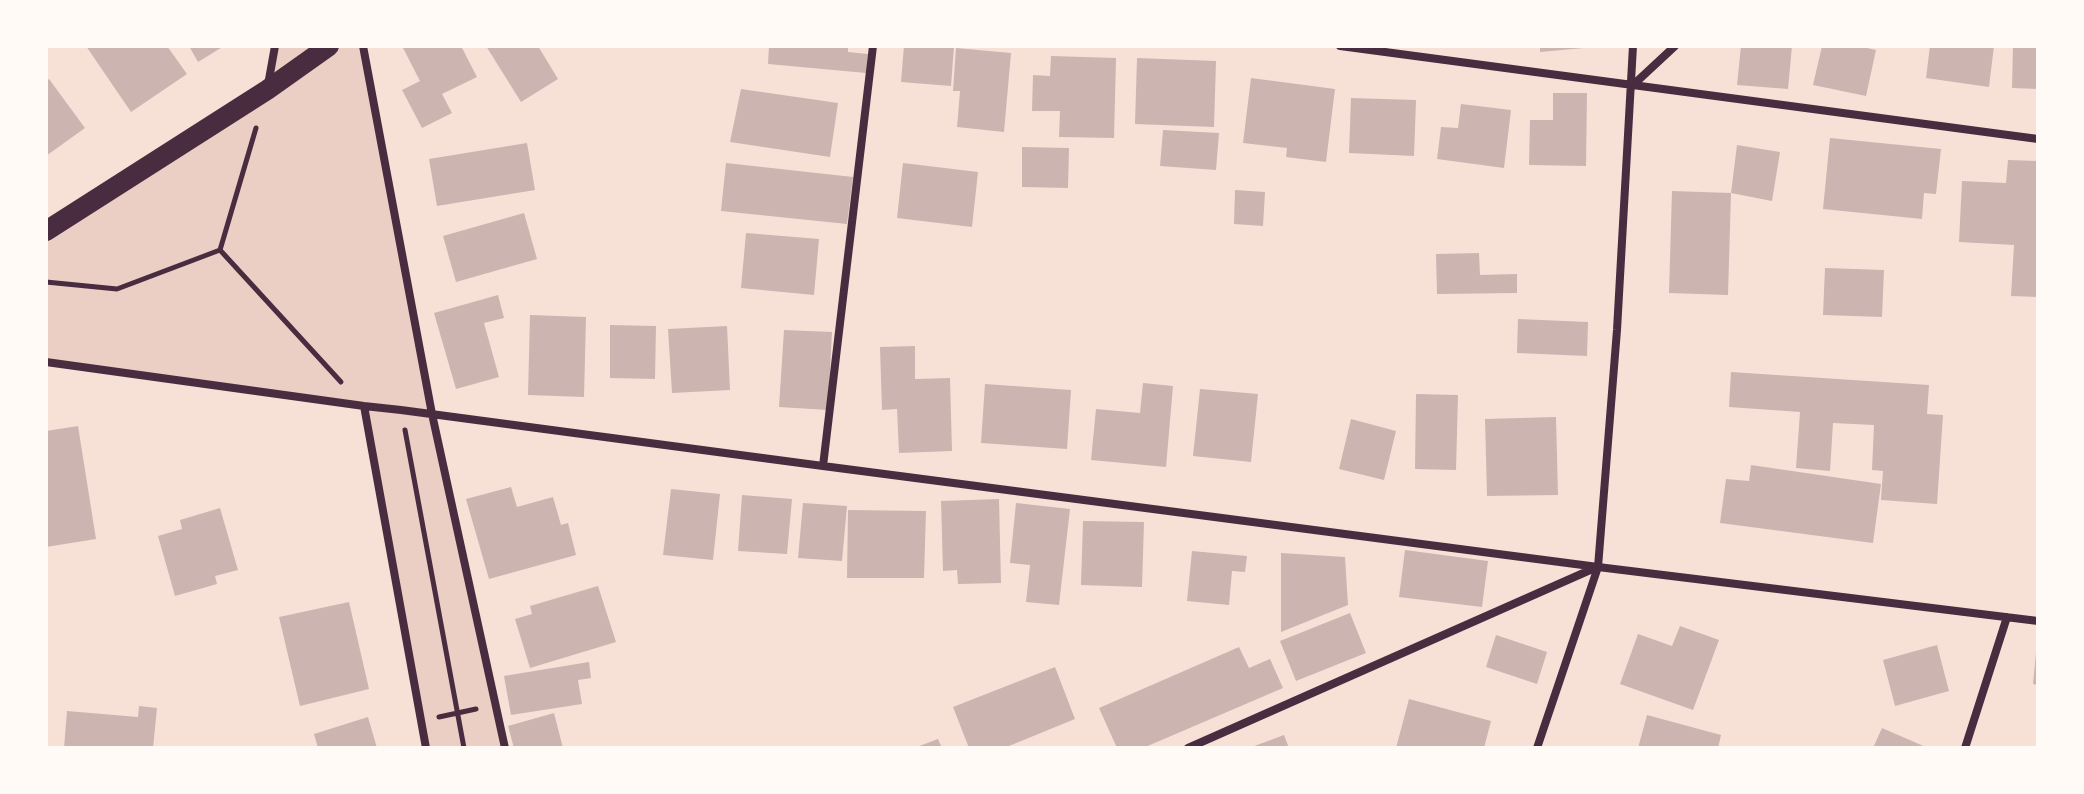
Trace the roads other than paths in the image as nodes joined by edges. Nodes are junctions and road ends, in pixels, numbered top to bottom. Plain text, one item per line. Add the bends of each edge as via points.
1 (275, 46) edge
2 (329, 46) edge
3 (363, 46) edge
4 (873, 46) edge
5 (1340, 46) edge
6 (1633, 46) edge
7 (1675, 46) edge
8 (1632, 86) junction
9 (267, 90) junction
10 (2038, 139) edge
11 (46, 231) edge
12 (46, 362) edge
13 (364, 406) junction
14 (432, 414) junction
15 (823, 466) junction
16 (1598, 567) junction
17 (2007, 617) junction
18 (2038, 621) edge
19 (426, 748) edge
20 (505, 748) edge
21 (1188, 748) edge
22 (1537, 748) edge
23 (1965, 748) edge

1 - 9 street
2 - 9 main road
3 - 14 street
4 - 15 street
5 - 8 street
6 - 8 street
7 - 8 street
8 - 10 street
8 - 16 street
9 - 11 main road
12 - 13 street
13 - 14 street
13 - 19 street
14 - 15 street
14 - 20 street
15 - 16 street
16 - 17 street
16 - 21 street
16 - 22 street
17 - 18 street
17 - 23 street

